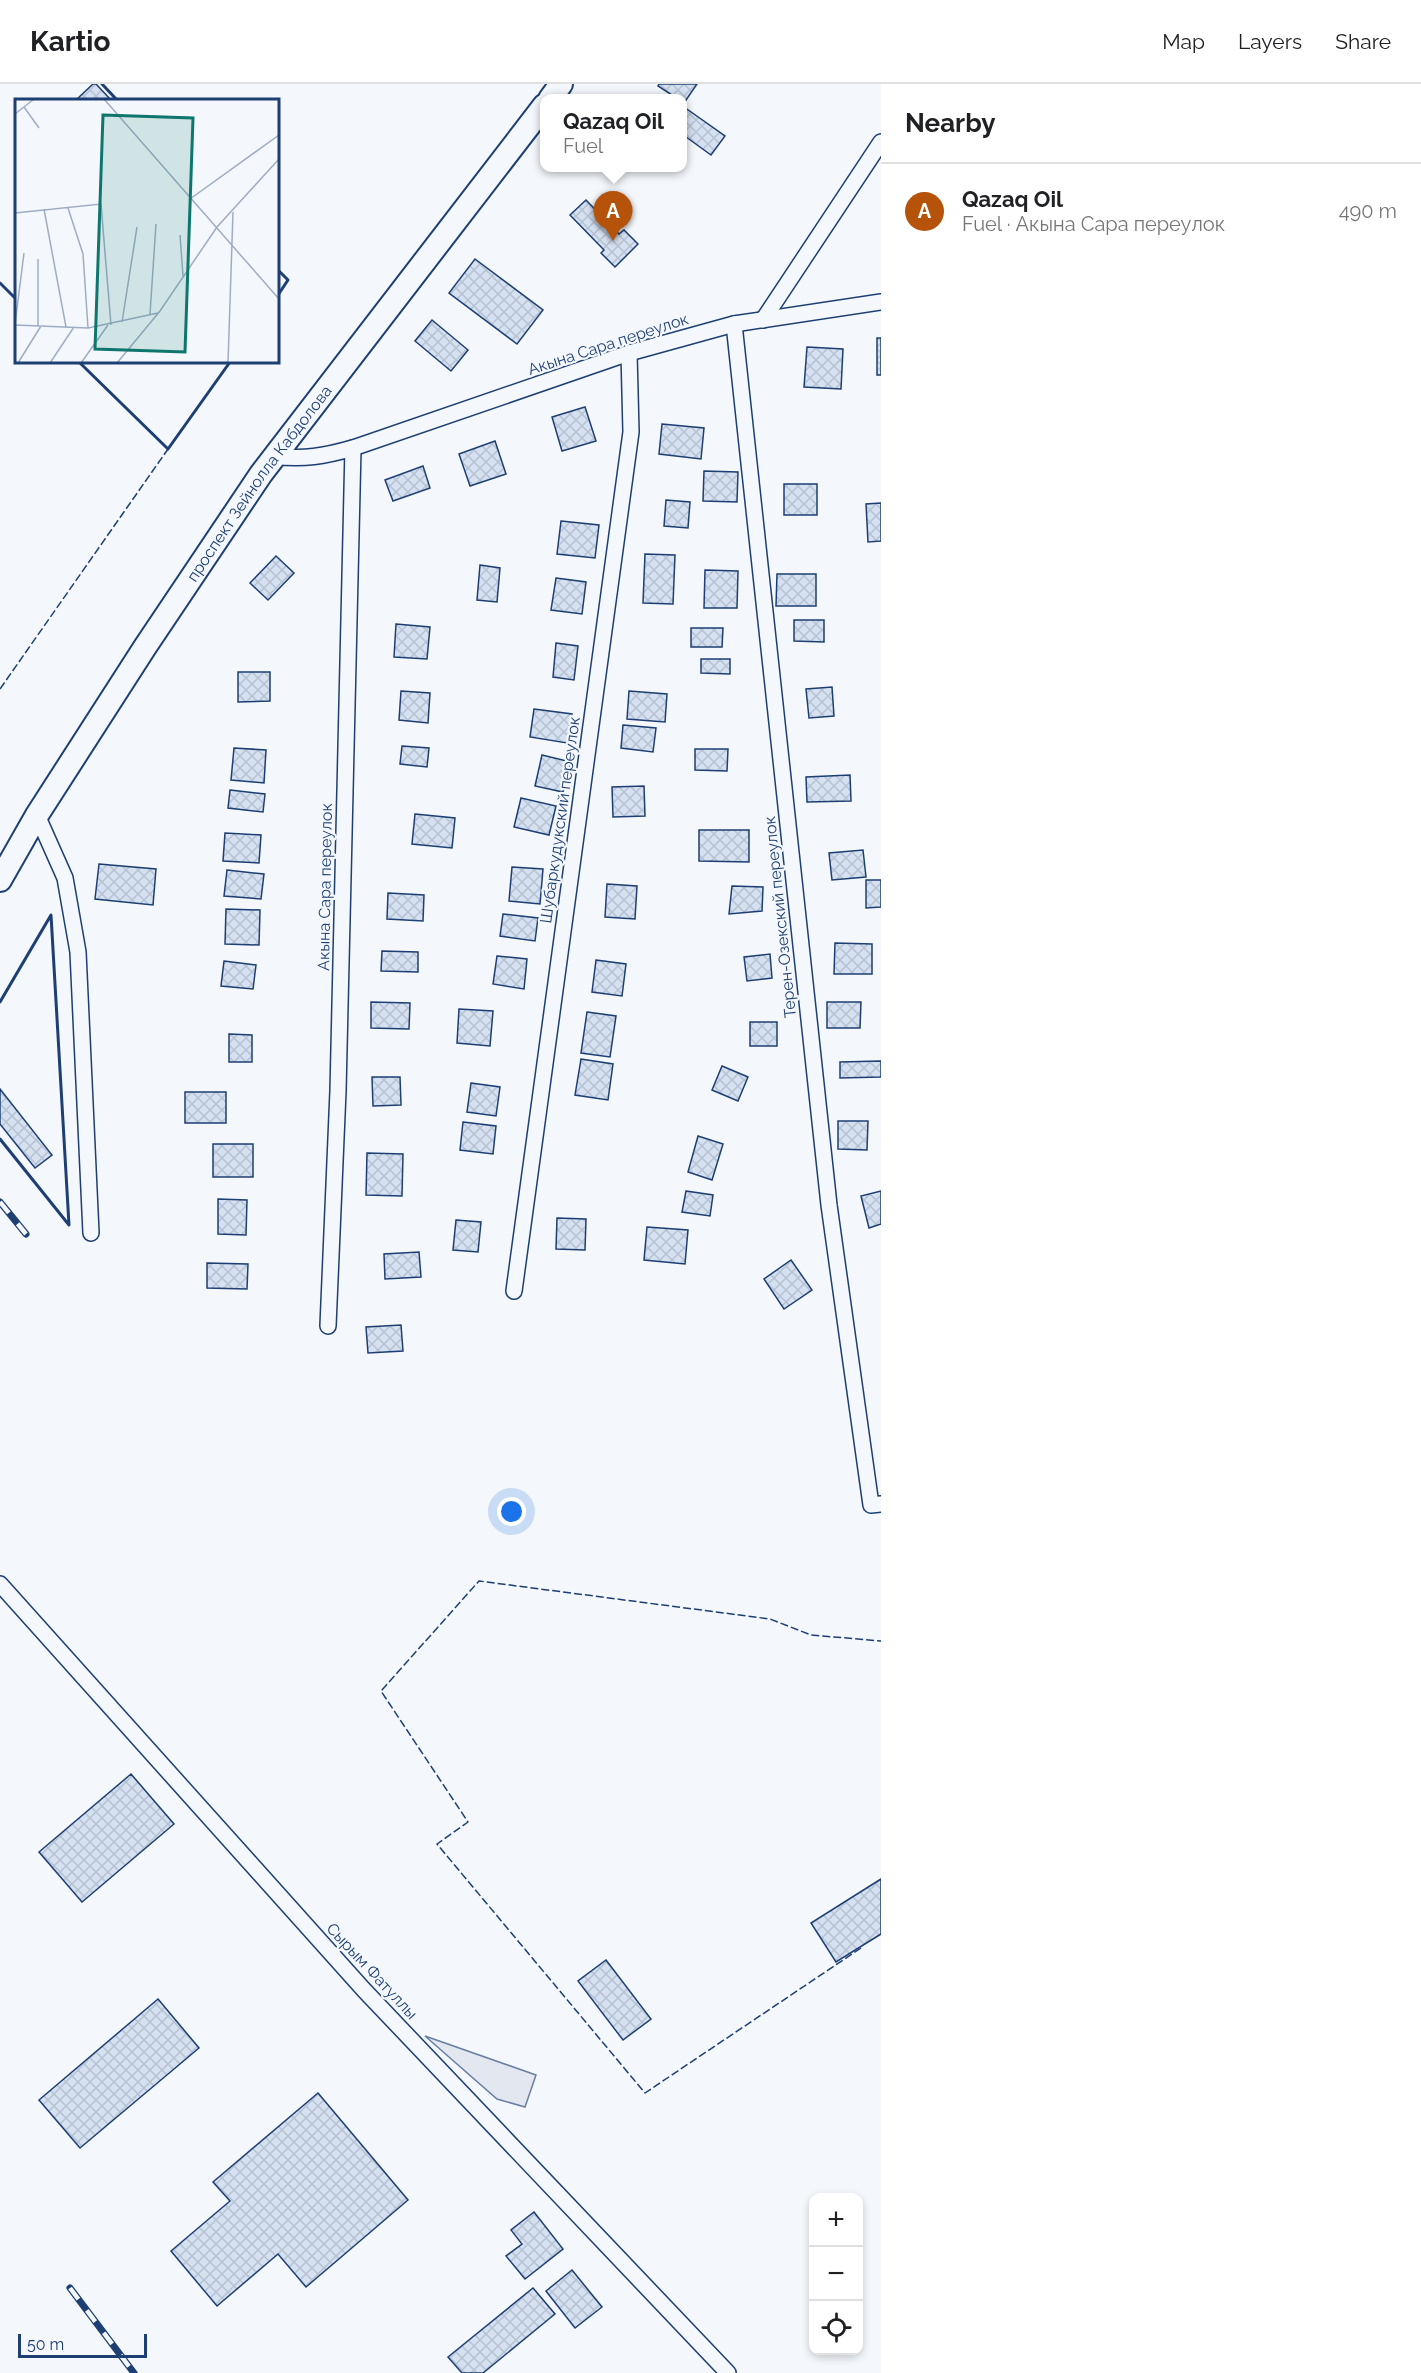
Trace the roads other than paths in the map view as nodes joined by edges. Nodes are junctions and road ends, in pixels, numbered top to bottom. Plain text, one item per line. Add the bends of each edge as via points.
1 (540, 111) edge
2 (881, 142) edge
3 (881, 302) edge
4 (763, 320) junction
5 (734, 324) junction
6 (629, 353) junction
7 (353, 448) junction
8 (274, 456) junction
9 (37, 815) junction
10 (0, 880) edge
11 (91, 1233) dead end
12 (514, 1291) dead end
13 (328, 1326) dead end
14 (876, 1504) edge
15 (0, 1584) edge
16 (728, 2373) edge

1 - 8 main road, проспект Зейнолла Кабдолова
2 - 4 street
3 - 4 street, Акына Сара переулок
4 - 5 street, Акына Сара переулок
5 - 6 street, Акына Сара переулок
5 - 14 street, Терен-Озекский переулок via 829,1205
6 - 7 street, Акына Сара переулок
6 - 12 street, Шубаркудукский переулок via 631,432
7 - 8 street, Акына Сара переулок via 321,457
7 - 13 street, Акына Сара переулок via 338,1091
8 - 9 main road, проспект Зейнолла Кабдолова
9 - 10 main road, проспект Зейнолла Кабдолова
9 - 11 street via 65,878 78,952
15 - 16 street, Сырым Фатуллы via 364,1990

